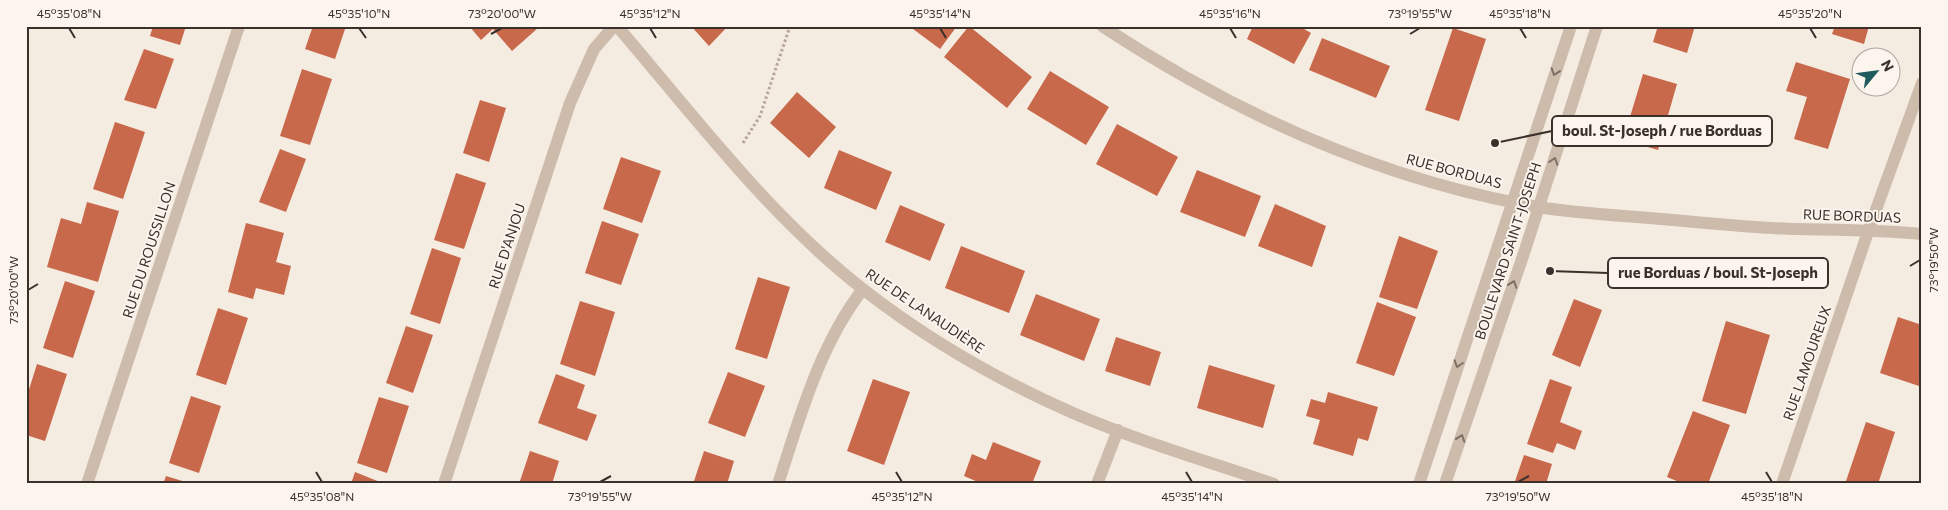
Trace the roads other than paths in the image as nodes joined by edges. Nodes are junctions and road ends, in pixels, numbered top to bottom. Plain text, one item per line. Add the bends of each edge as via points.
1 (239, 26) edge
2 (616, 26) edge
3 (1102, 26) edge
4 (1571, 26) edge
5 (1597, 26) edge
6 (1922, 83) edge
7 (1512, 202) junction
8 (1539, 207) junction
9 (1869, 229) junction
10 (1922, 234) edge
11 (863, 289) junction
12 (1118, 430) junction
13 (88, 484) edge
14 (444, 484) edge
15 (778, 484) edge
16 (1097, 484) edge
17 (1274, 484) edge
18 (1419, 484) edge
19 (1445, 484) edge
20 (1782, 484) edge

1 - 13 street, RUE DU ROUSSILLON
2 - 11 street, RUE DE LANAUDIÈRE via 768,201
2 - 14 street, RUE D'ANJOU via 594,49 570,103
3 - 7 street, RUE BORDUAS via 1204,88 1316,141 1418,178
4 -> 7 street, BOULEVARD SAINT-JOSEPH
8 -> 5 street, BOULEVARD SAINT-JOSEPH
6 - 9 street, RUE LAMOUREUX
7 - 8 street, RUE BORDUAS
7 -> 18 street, BOULEVARD SAINT-JOSEPH
8 - 9 street, RUE BORDUAS via 1779,228
19 -> 8 street, BOULEVARD SAINT-JOSEPH
9 - 10 street, RUE BORDUAS
9 - 20 street, RUE LAMOUREUX
11 - 12 street, RUE DE LANAUDIÈRE via 986,369 1059,406
11 - 15 street via 845,313 823,354
12 - 16 street
12 - 17 street, RUE DE LANAUDIÈRE

